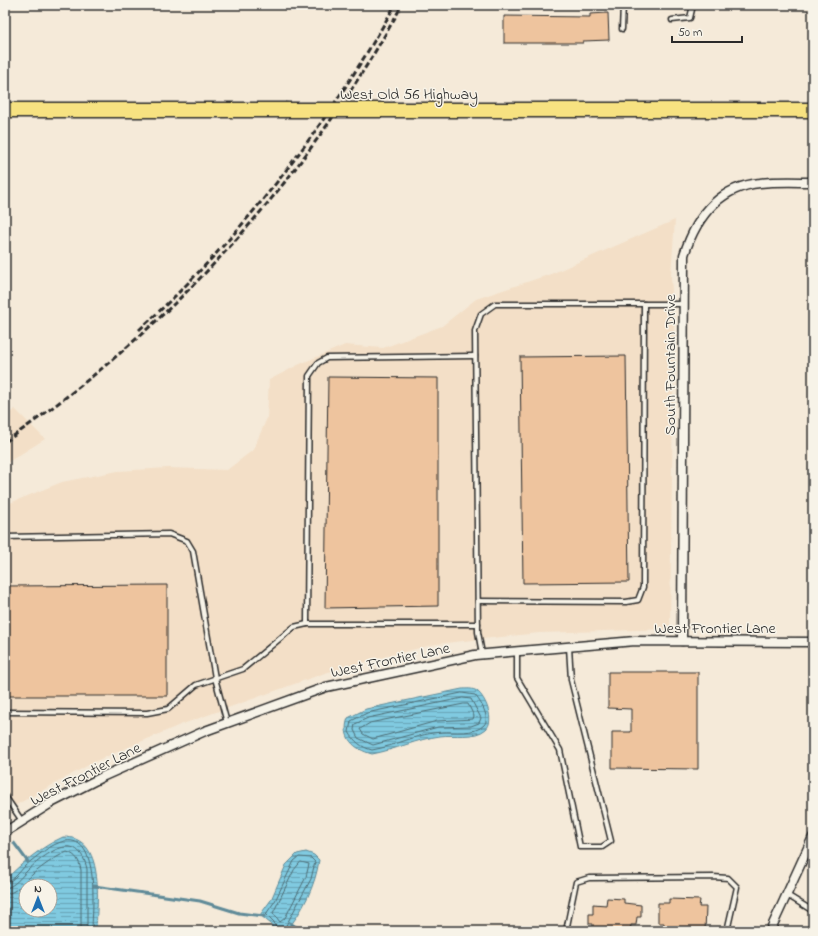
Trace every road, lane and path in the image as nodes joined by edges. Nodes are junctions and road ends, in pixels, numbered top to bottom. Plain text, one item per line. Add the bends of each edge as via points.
1 (623, 5) edge
2 (693, 5) edge
3 (672, 20) dead end
4 (622, 29) dead end
5 (5, 110) edge
6 (813, 110) edge
7 (813, 182) edge
8 (644, 304) junction
9 (683, 304) junction
10 (475, 356) junction
11 (5, 537) edge
12 (478, 601) junction
13 (307, 624) junction
14 (478, 624) junction
15 (682, 641) junction
16 (813, 642) edge
17 (569, 647) junction
18 (517, 651) junction
19 (482, 654) junction
20 (215, 678) junction
21 (5, 712) edge
22 (227, 723) junction
23 (5, 796) edge
24 (22, 820) junction
25 (5, 832) edge
26 (813, 837) edge
27 (786, 895) junction
28 (813, 910) edge
29 (566, 931) edge
30 (727, 931) edge
31 (770, 931) edge

1 - 4 lane
2 - 3 lane via 690,18
5 - 6 highway, West Old 56 Highway, bridge
7 - 9 street, South Fountain Drive via 759,183 726,194 712,204 691,233 684,255
8 - 9 lane
8 - 10 lane via 495,304 481,314 475,331
8 - 12 lane via 643,587 638,600
9 - 15 street, South Fountain Drive
10 - 12 lane
10 - 13 lane via 327,358 318,363 309,376
11 - 20 lane via 170,534 187,541 193,551
12 - 14 lane
13 - 14 lane
13 - 20 lane via 294,627 243,668
14 - 19 lane
15 - 16 street, West Frontier Lane
15 - 17 street, West Frontier Lane via 635,641
17 - 18 street, West Frontier Lane
17 - 18 lane via 571,680 611,841 602,847 580,847 560,750 517,678
18 - 19 street, West Frontier Lane
19 - 22 street, West Frontier Lane via 326,687
20 - 21 lane via 196,685 168,709 147,712
20 - 22 lane
22 - 24 street, West Frontier Lane via 104,776
23 - 24 lane
24 - 25 street, West Frontier Lane
26 - 27 street
27 - 28 lane
27 - 31 street
29 - 30 lane via 576,882 589,878 698,877 728,878 737,887

